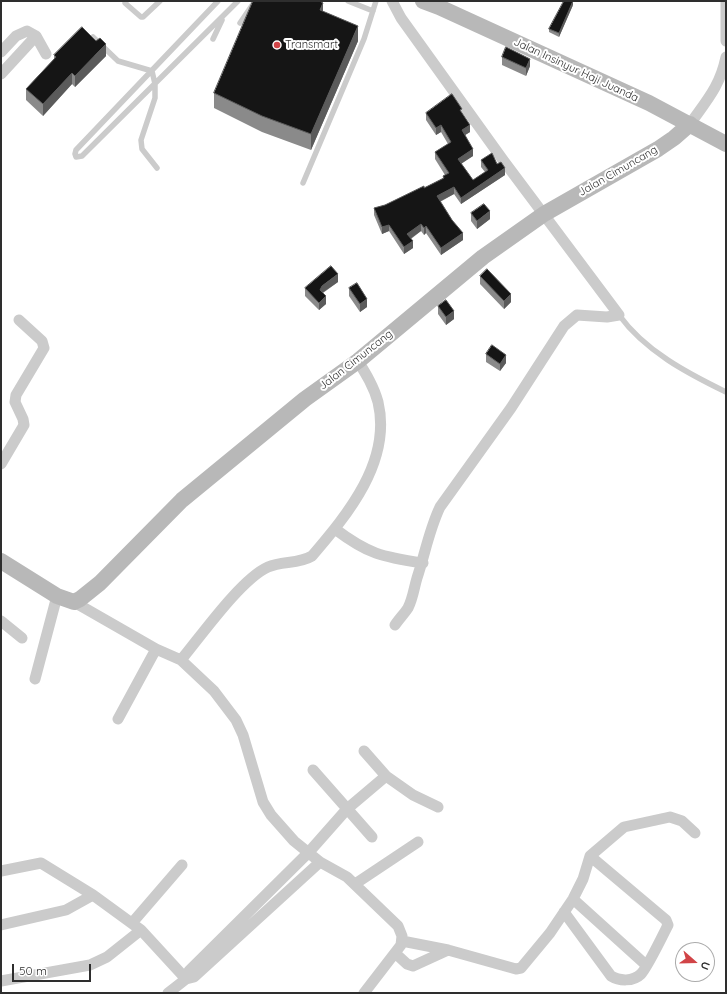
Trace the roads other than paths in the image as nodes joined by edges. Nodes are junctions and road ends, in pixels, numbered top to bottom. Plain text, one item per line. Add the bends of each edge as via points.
1 (126, 1) edge
2 (150, 1) edge
3 (218, 1) edge
4 (238, 1) edge
5 (255, 1) edge
6 (348, 1) edge
7 (376, 1) edge
8 (392, 1) edge
9 (422, 1) edge
10 (726, 1) edge
11 (159, 2) edge
12 (436, 4) edge
13 (373, 11) junction
14 (224, 16) junction
15 (240, 23) dead end
16 (36, 36) junction
17 (93, 37) edge
18 (213, 39) dead end
19 (726, 41) edge
20 (1, 52) edge
21 (46, 54) dead end
22 (726, 57) edge
23 (152, 71) junction
24 (1, 74) edge
25 (155, 84) junction
26 (690, 124) junction
27 (726, 144) edge
28 (157, 168) dead end
29 (303, 183) dead end
30 (544, 214) junction
31 (619, 314) junction
32 (20, 320) dead end
33 (358, 361) junction
34 (726, 392) edge
35 (1, 464) edge
36 (335, 529) junction
37 (1, 561) edge
38 (423, 563) junction
39 (57, 596) junction
40 (74, 602) junction
41 (1, 621) edge
42 (395, 625) dead end
43 (22, 638) dead end
44 (156, 649) junction
45 (181, 660) junction
46 (36, 679) dead end
47 (118, 719) dead end
48 (364, 750) dead end
49 (314, 770) dead end
50 (386, 776) junction
51 (438, 807) dead end
52 (347, 809) junction
53 (696, 833) dead end
54 (372, 837) dead end
55 (418, 842) dead end
56 (309, 852) junction
57 (590, 856) junction
58 (320, 862) junction
59 (182, 865) dead end
60 (1, 871) edge
61 (356, 884) junction
62 (93, 895) junction
63 (572, 899) junction
64 (261, 900) junction
65 (269, 909) junction
66 (564, 912) junction
67 (1, 925) edge
68 (137, 927) junction
69 (231, 937) junction
70 (402, 941) junction
71 (448, 950) junction
72 (395, 953) junction
73 (646, 965) junction
74 (186, 979) junction
75 (1, 981) edge
76 (168, 993) edge
77 (364, 993) edge

1 - 11 lane via 141,17
2 - 11 lane
3 - 23 lane
4 - 14 lane
5 - 15 lane
6 - 13 lane
7 - 13 lane
8 - 30 street via 401,18
9 - 12 street, Jalan Insinyur Haji Juanda
10 - 19 street
12 - 26 street, Jalan Insinyur Haji Juanda
13 - 29 lane via 364,39
14 - 18 lane
14 - 25 lane
16 - 20 street via 27,31 21,33
16 - 21 street
16 - 24 street
17 - 23 lane via 118,61
22 - 26 street via 723,74 717,86
23 - 25 lane
23 - 25 lane via 76,150 75,156 82,156
25 - 28 lane via 155,98 141,140 142,149
26 - 27 street, Jalan Insinyur Haji Juanda
26 - 30 street, Jalan Cimuncang via 658,149
30 - 31 street
30 - 33 street, Jalan Cimuncang via 484,257
31 - 34 lane via 628,326 667,360
31 - 38 street via 607,317 577,315 564,326 511,408 440,507 432,524
32 - 35 street via 42,341 44,348 15,399 15,405 24,419 24,426
33 - 36 street via 373,386 378,401 380,439 363,487
33 - 40 street, Jalan Cimuncang via 305,399 182,500 100,583
36 - 38 street via 368,551 389,558
36 - 45 street via 312,556 267,567 247,581
37 - 39 street
38 - 42 street via 408,606
39 - 40 street
39 - 46 street
40 - 44 street
41 - 43 street
44 - 45 street
44 - 47 street
45 - 56 street via 214,691 236,720 249,751 263,802 294,841
48 - 50 street
49 - 52 street
50 - 51 street via 412,795
50 - 52 street
52 - 54 street
52 - 56 street
53 - 57 street via 682,821 670,817 629,824
55 - 61 street
56 - 58 street
56 - 64 street
57 - 63 street
57 - 73 street via 666,920 668,925
58 - 61 street
58 - 65 street
59 - 68 street
60 - 62 street via 41,863
61 - 70 street via 398,926
62 - 67 street via 66,910
62 - 68 street
63 - 66 street
63 - 73 street
64 - 65 street
64 - 69 street
65 - 69 street
66 - 71 street via 522,968 511,968
66 - 73 street via 611,976 620,980 632,978 641,974
68 - 74 street
68 - 75 street via 107,957 90,965
69 - 74 street via 188,971
70 - 71 street
70 - 72 street
71 - 72 street via 413,966
72 - 77 street
74 - 76 street

